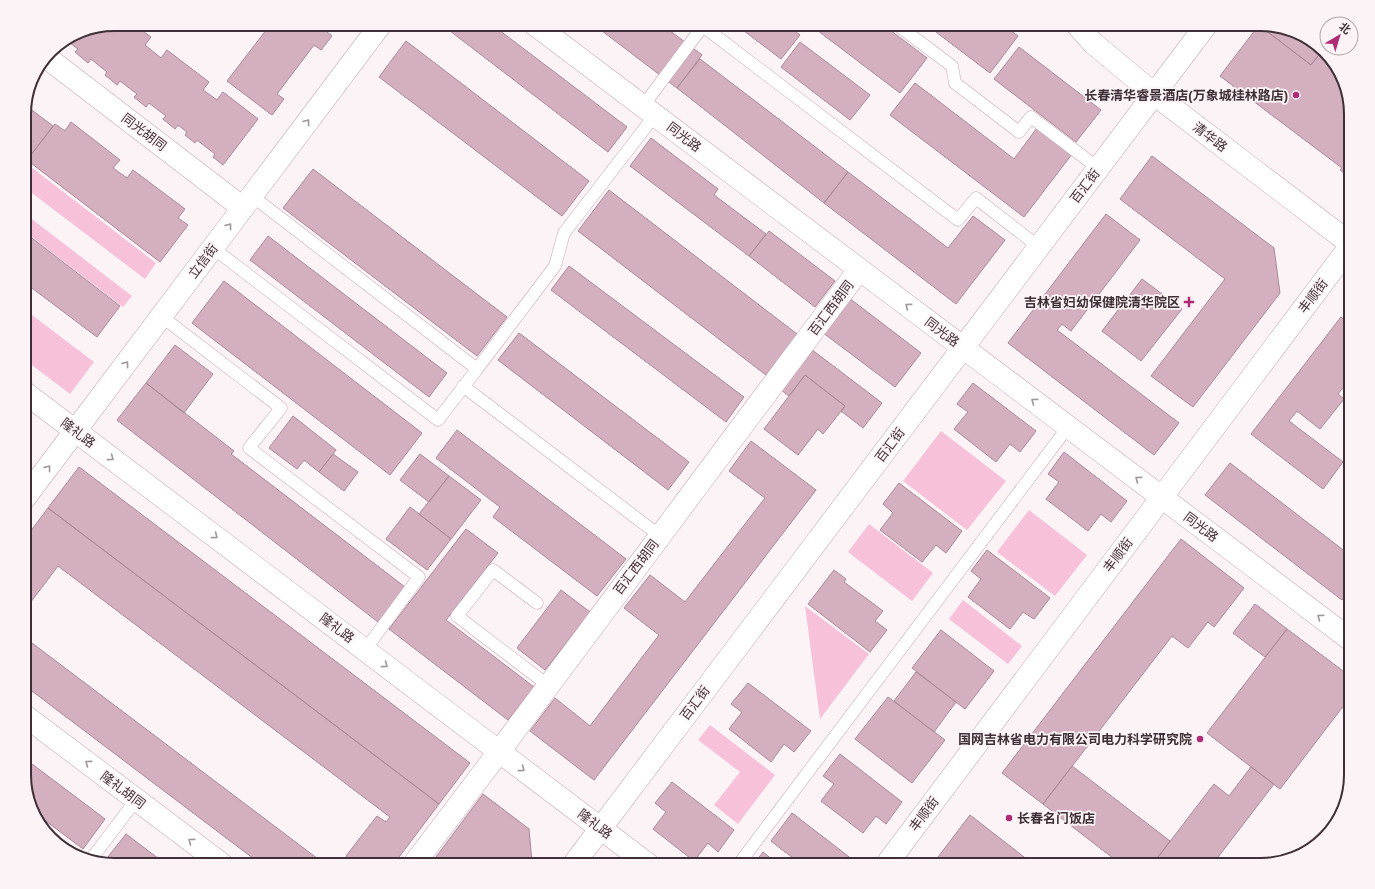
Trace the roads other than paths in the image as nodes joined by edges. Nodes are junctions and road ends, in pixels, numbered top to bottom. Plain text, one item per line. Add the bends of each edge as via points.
1 (376, 31) edge
2 (543, 31) edge
3 (698, 31) edge
4 (710, 31) edge
5 (905, 31) edge
6 (1082, 31) edge
7 (1202, 31) edge
8 (51, 60) edge
9 (1154, 94) junction
10 (649, 110) junction
11 (1098, 168) junction
12 (247, 202) junction
13 (1344, 239) edge
14 (1039, 246) junction
15 (213, 248) junction
16 (1344, 253) edge
17 (859, 270) junction
18 (162, 316) junction
19 (963, 348) junction
20 (477, 369) junction
21 (463, 386) junction
22 (31, 397) edge
23 (1068, 427) junction
24 (75, 431) junction
25 (31, 490) edge
26 (1162, 498) junction
27 (660, 536) junction
28 (537, 603) dead end
29 (1344, 635) edge
30 (365, 650) junction
31 (549, 686) junction
32 (31, 720) edge
33 (500, 752) junction
34 (136, 800) junction
35 (601, 828) junction
36 (94, 855) edge
37 (213, 858) edge
38 (419, 858) edge
39 (578, 858) edge
40 (640, 858) edge
41 (743, 858) edge
42 (891, 858) edge

12 -> 1 street, 立信街
2 - 10 street, 同光路
3 - 10 lane
4 - 14 lane via 958,220 976,198
5 - 11 lane via 952,66 955,83 1019,132 1031,117
6 - 9 street, 清华路
7 - 9 street, 百汇街
8 - 12 street, 同光胡同
9 - 11 street, 百汇街
9 - 13 street, 清华路
10 - 17 street, 同光路
10 - 20 lane via 564,233 555,266
11 - 14 street, 百汇街
15 -> 12 street, 立信街
12 - 20 lane
14 - 19 street, 百汇街
15 - 18 street, 立信街
15 - 21 lane via 438,420
16 - 26 street, 丰顺街
19 -> 17 street, 同光路
17 - 27 street, 百汇西胡同
24 -> 18 street, 立信街
18 - 30 lane via 281,408 249,448 419,577
23 -> 19 street, 同光路
19 - 35 street, 百汇街
20 - 21 lane
21 - 27 lane
22 - 24 street, 隆礼路
26 -> 23 street, 同光路
23 - 41 lane
25 -> 24 street, 立信街
24 -> 30 street, 隆礼路
29 -> 26 street, 同光路
26 - 42 street, 丰顺街
27 - 31 street, 百汇西胡同
28 - 31 lane via 493,570 457,616
30 -> 33 street, 隆礼路
31 - 33 street, 百汇西胡同
34 -> 32 street, 隆礼胡同
33 -> 35 street, 隆礼路
33 - 38 street, 百汇西胡同
34 - 36 lane
37 -> 34 street, 隆礼胡同
35 - 39 street, 百汇街
35 - 40 street, 隆礼路

